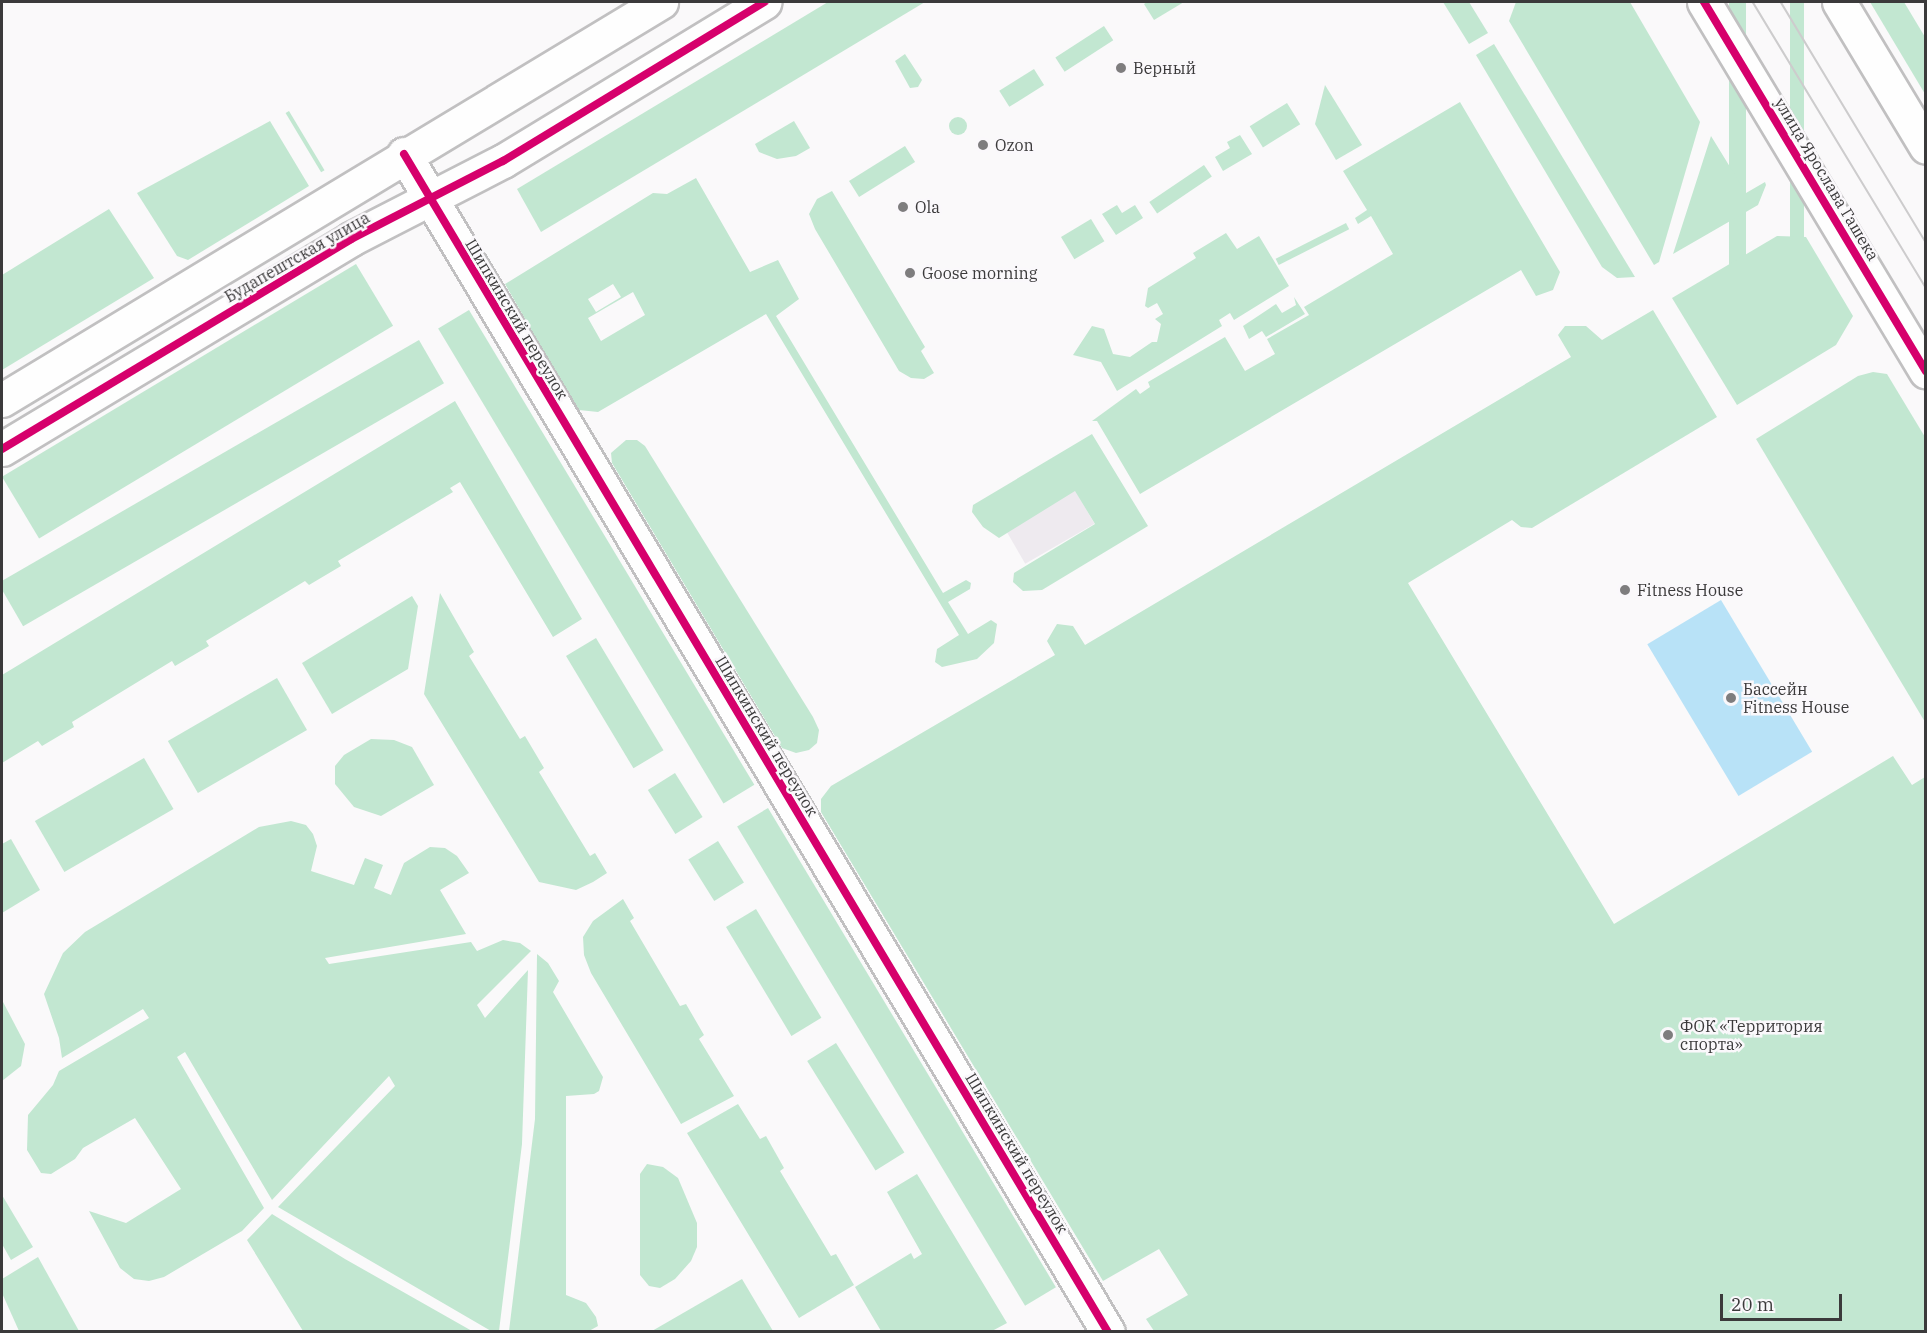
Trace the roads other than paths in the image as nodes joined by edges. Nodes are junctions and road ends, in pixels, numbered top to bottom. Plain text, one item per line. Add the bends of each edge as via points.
1 (661, 2) edge
2 (765, 2) edge
3 (1704, 2) edge
4 (1839, 2) edge
5 (1926, 147) edge
6 (404, 154) junction
7 (429, 198) junction
8 (1926, 371) edge
9 (2, 400) edge
10 (2, 449) edge
11 (1108, 1332) edge

1 - 6 street, Будапештская улица
2 - 7 street, Будапештская улица via 503,161
3 - 8 street, улица Ярослава Гашека
4 - 5 street
6 - 7 street, Шипкинский переулок
6 - 9 street, Будапештская улица
7 - 10 street, Будапештская улица via 351,239
7 - 11 street, Шипкинский переулок

